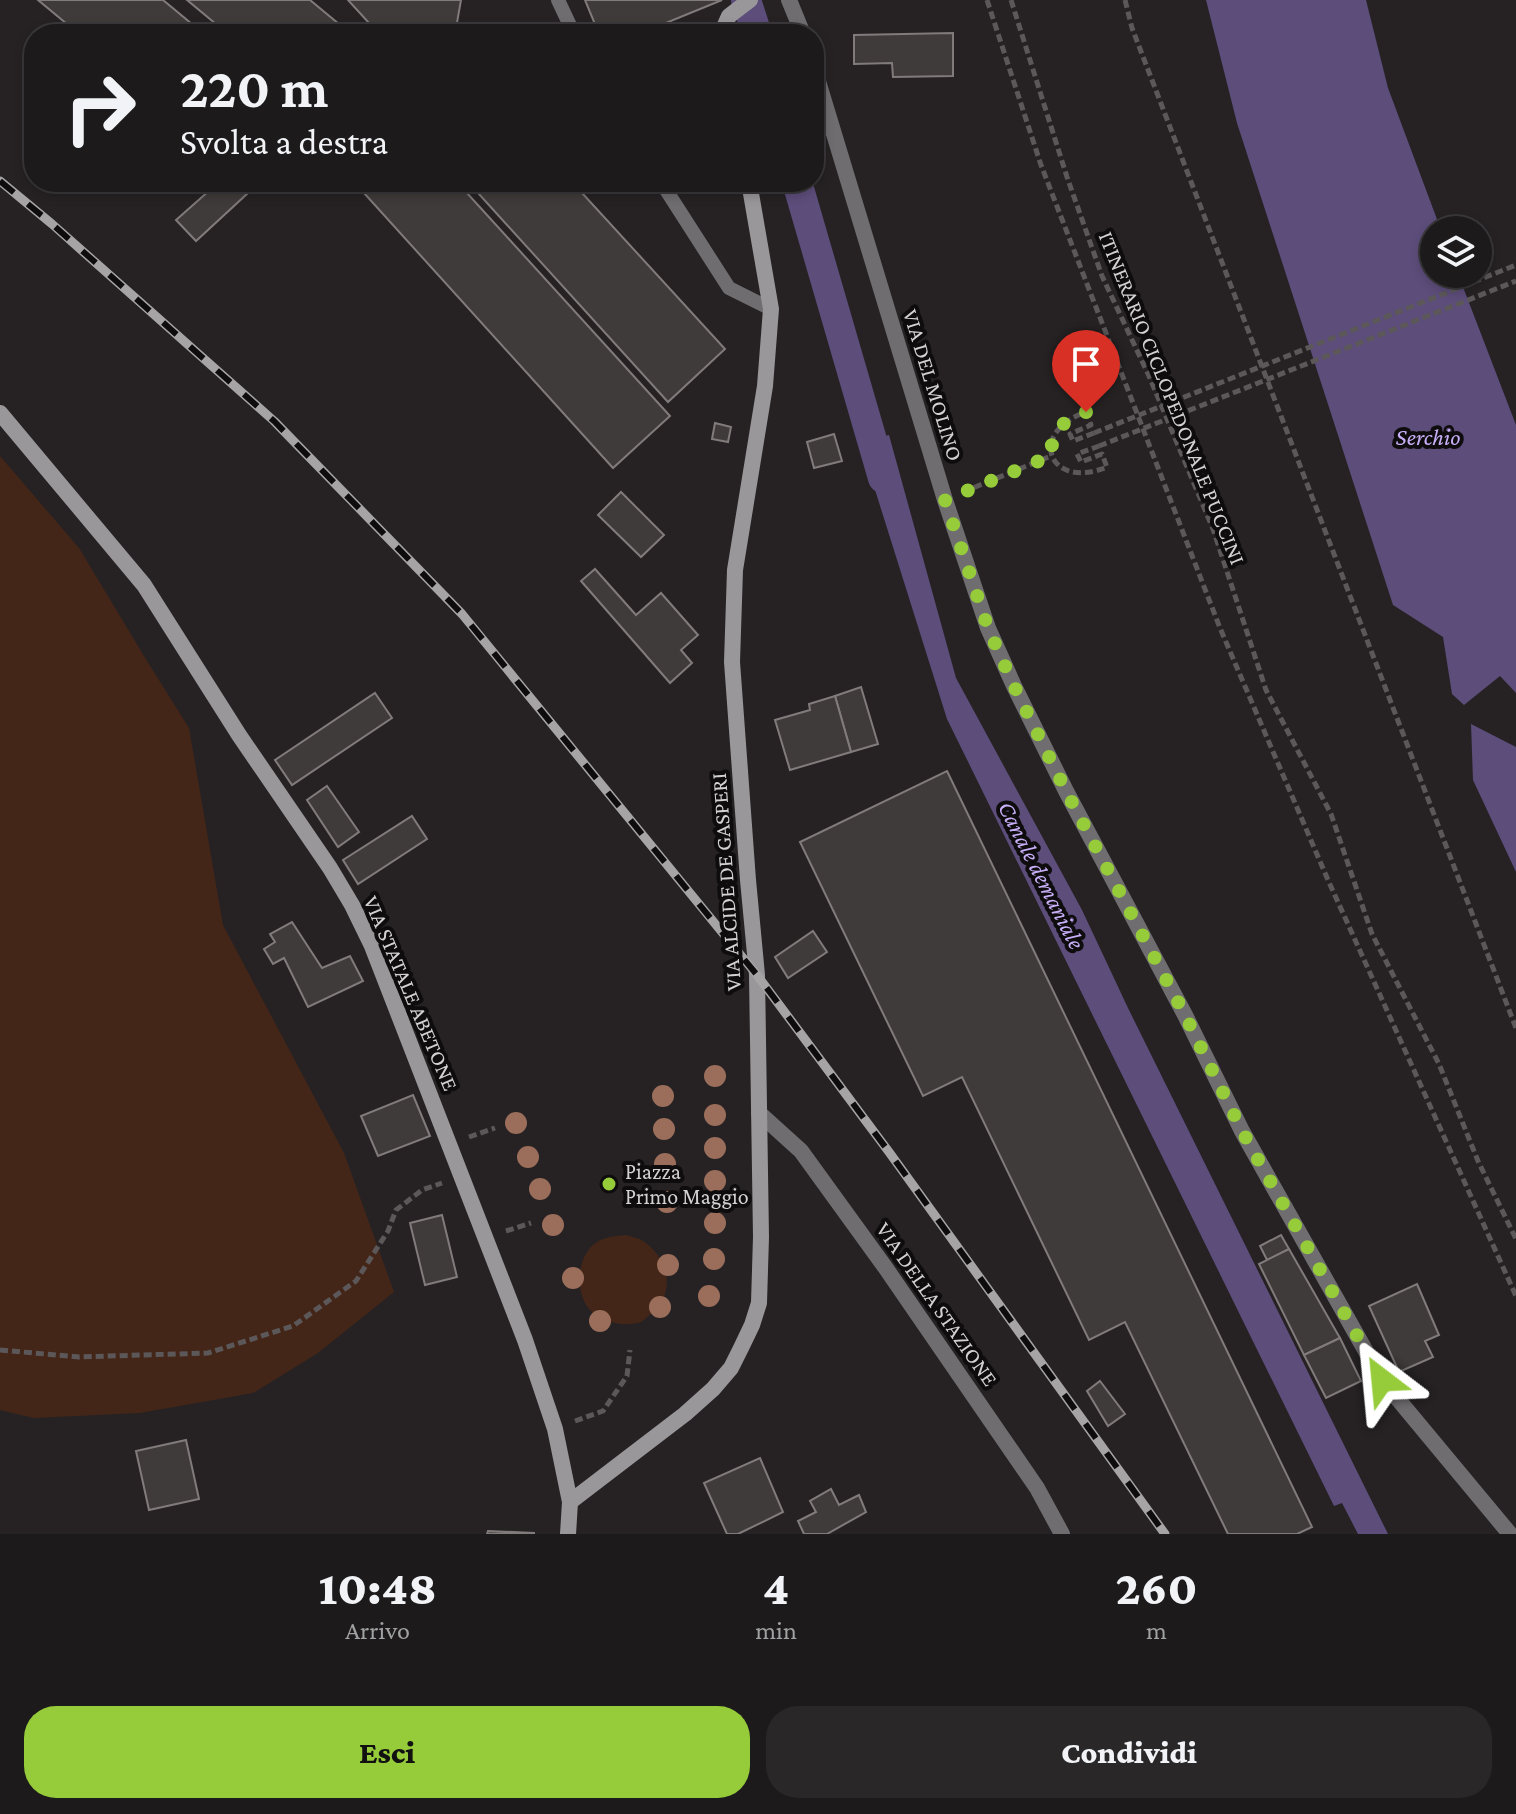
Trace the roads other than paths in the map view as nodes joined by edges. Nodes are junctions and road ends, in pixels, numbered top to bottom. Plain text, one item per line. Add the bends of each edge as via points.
1 (558, 0) edge
2 (750, 0) edge
3 (789, 0) edge
4 (569, 24) edge
5 (725, 24) edge
6 (799, 24) edge
7 (824, 101) edge
8 (667, 192) edge
9 (751, 192) edge
10 (771, 309) junction
11 (0, 413) edge
12 (759, 1113) junction
13 (570, 1502) junction
14 (568, 1534) edge
15 (1062, 1534) edge
16 (1510, 1534) edge

1 - 4 lane
2 - 5 street
3 - 6 street
7 - 16 street, VIA DEL MOLINO via 945,500 988,628 1014,686 1242,1131 1382,1380
8 - 10 lane via 729,288
9 - 10 street, VIA ALCIDE DE GASPERI
10 - 12 street, VIA ALCIDE DE GASPERI via 765,386 735,570 732,662 757,975
11 - 13 street, VIA STATALE ABETONE via 144,585 352,905 525,1340 555,1429
12 - 13 street, VIA ALCIDE DE GASPERI via 759,1303 741,1348 713,1389
12 - 15 street, VIA DELLA STAZIONE via 801,1151 829,1189 1037,1488
13 - 14 street, VIA STATALE ABETONE

